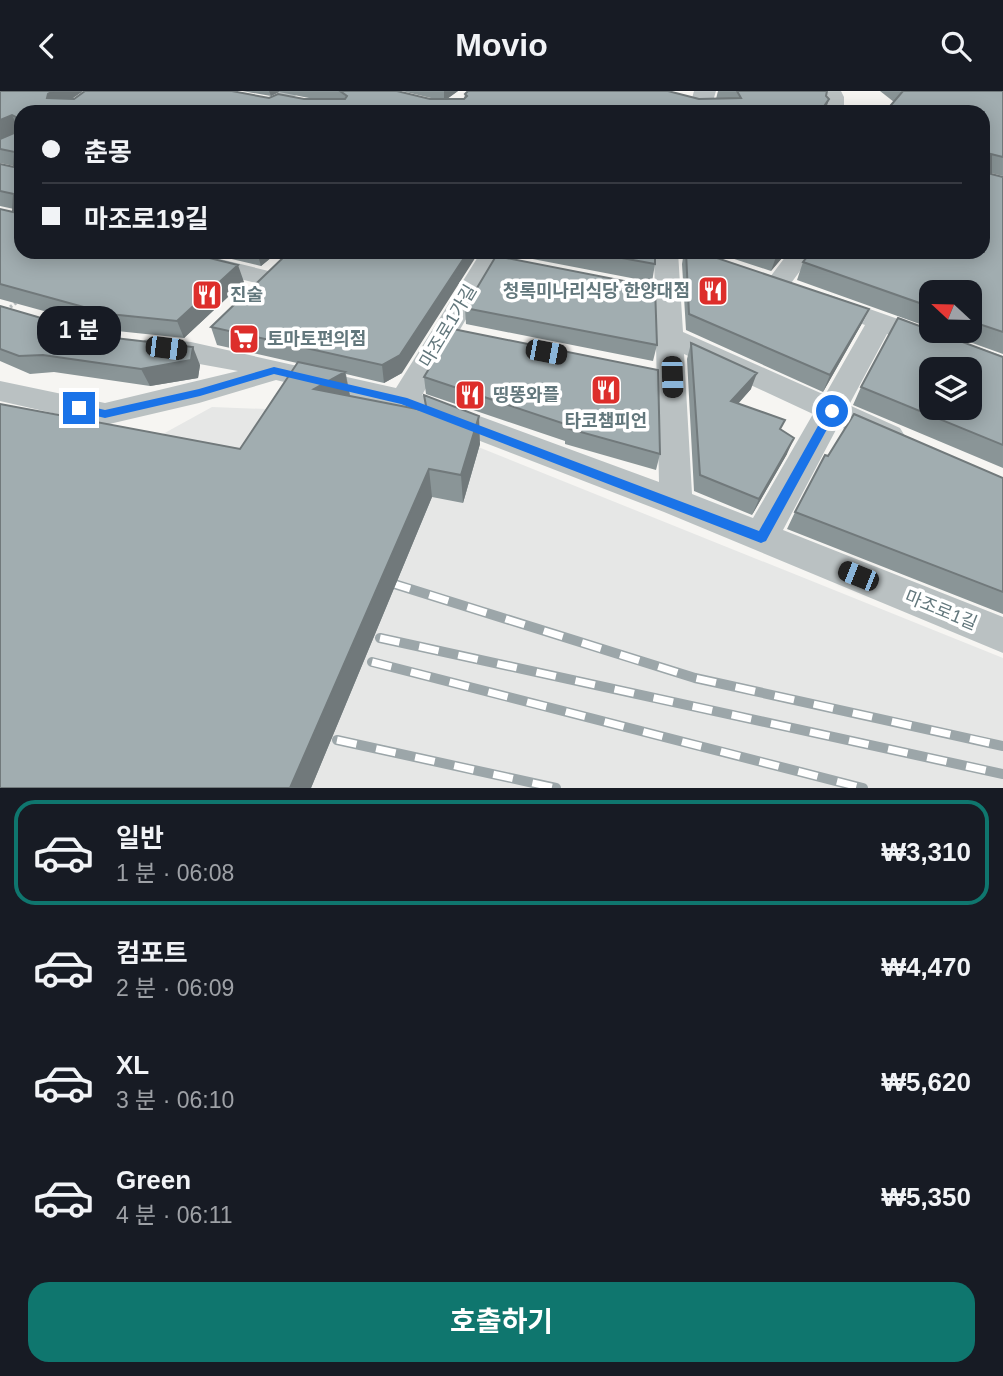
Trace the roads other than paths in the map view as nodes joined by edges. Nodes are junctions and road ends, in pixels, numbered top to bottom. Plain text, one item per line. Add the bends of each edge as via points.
1 (247, 101) edge
2 (282, 103) edge
3 (209, 259) edge
4 (499, 259) edge
5 (676, 259) edge
6 (794, 259) edge
7 (249, 296) edge
8 (881, 320) junction
9 (670, 337) junction
10 (128, 344) edge
11 (1003, 366) edge
12 (274, 370) junction
13 (0, 391) edge
14 (404, 400) junction
15 (832, 411) junction
16 (917, 448) edge
17 (676, 502) junction
18 (761, 537) junction
19 (1003, 635) edge

1 - 2 street
3 - 7 street via 277,269
4 - 14 street, 마조로1가길 via 459,334
5 - 9 street via 656,294
6 - 8 street via 765,281
8 - 11 street
8 - 15 street
9 - 15 street
9 - 17 street via 658,374
10 - 12 street, 마조로1길 via 200,342
12 - 13 street via 200,393 105,414
12 - 14 street, 마조로1길
14 - 17 street, 마조로1길
15 - 16 street
15 - 18 street
17 - 18 street, 마조로1길
18 - 19 street, 마조로1길

